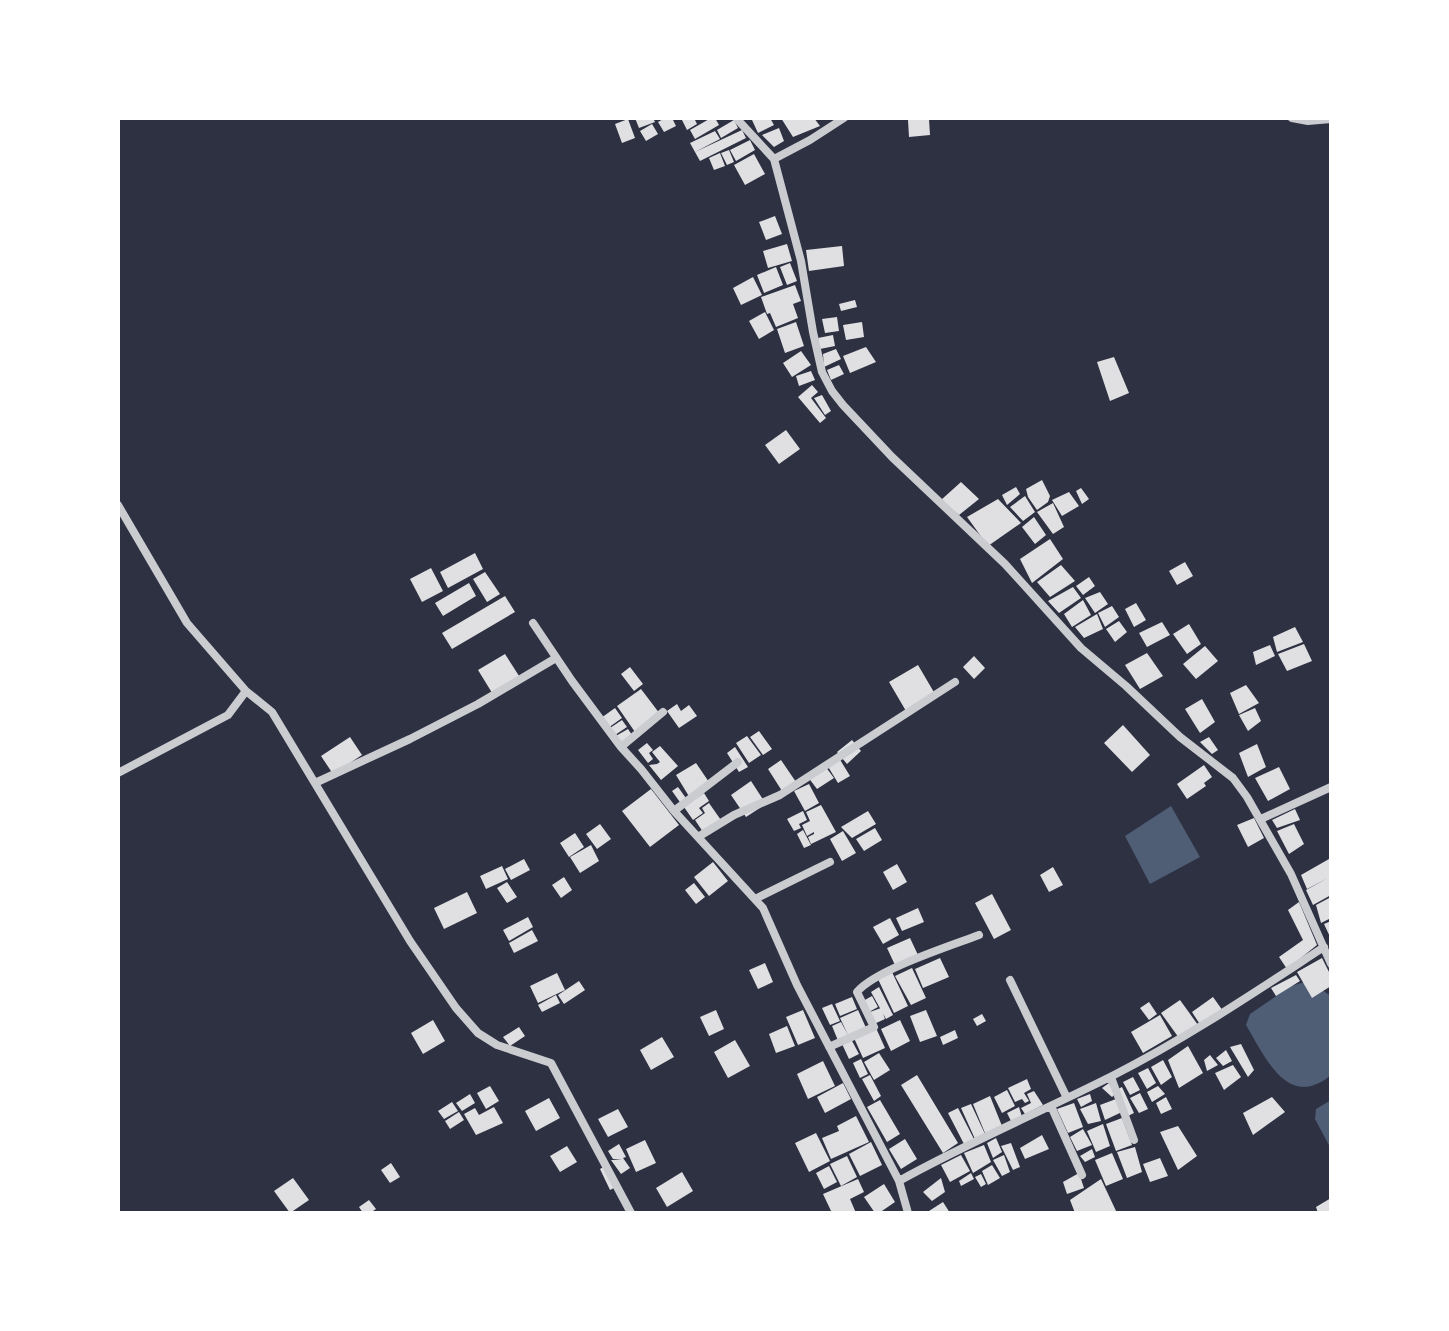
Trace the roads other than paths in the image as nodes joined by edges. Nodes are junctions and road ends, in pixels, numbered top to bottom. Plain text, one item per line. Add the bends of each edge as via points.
1 (736, 118) edge
2 (844, 118) edge
3 (1292, 118) edge
4 (1331, 119) edge
5 (774, 159) junction
6 (118, 505) edge
7 (533, 623) dead end
8 (556, 658) junction
9 (955, 682) dead end
10 (246, 691) junction
11 (663, 712) dead end
12 (621, 747) junction
13 (738, 762) dead end
14 (118, 773) edge
15 (315, 783) junction
16 (1331, 787) edge
17 (674, 811) junction
18 (1261, 819) junction
19 (698, 837) junction
20 (830, 862) dead end
21 (755, 899) junction
22 (979, 935) dead end
23 (1324, 947) junction
24 (1331, 964) edge
25 (1010, 980) dead end
26 (829, 1047) junction
27 (1111, 1077) junction
28 (1067, 1098) junction
29 (1051, 1106) junction
30 (1134, 1140) dead end
31 (1082, 1175) dead end
32 (899, 1181) junction
33 (631, 1213) edge
34 (908, 1213) edge

1 - 5 street
2 - 5 street
3 - 4 street
5 - 18 street via 822,372 832,391 1081,648 1233,778
6 - 10 street via 187,623
7 - 8 street
8 - 12 street
8 - 15 street via 478,704
9 - 19 street via 780,795
10 - 14 street via 228,715
10 - 15 street via 272,712
11 - 12 street
12 - 17 street
13 - 17 street
15 - 33 street via 456,1008 497,1045 551,1063
16 - 18 street
17 - 19 street
18 - 23 street
19 - 21 street
20 - 21 street
21 - 26 street
22 - 26 street via 864,984 857,992 874,1027
23 - 24 street
23 - 27 street
25 - 28 street
26 - 32 street
27 - 28 street
27 - 30 street
28 - 29 street
29 - 31 street
29 - 32 street
32 - 34 street

